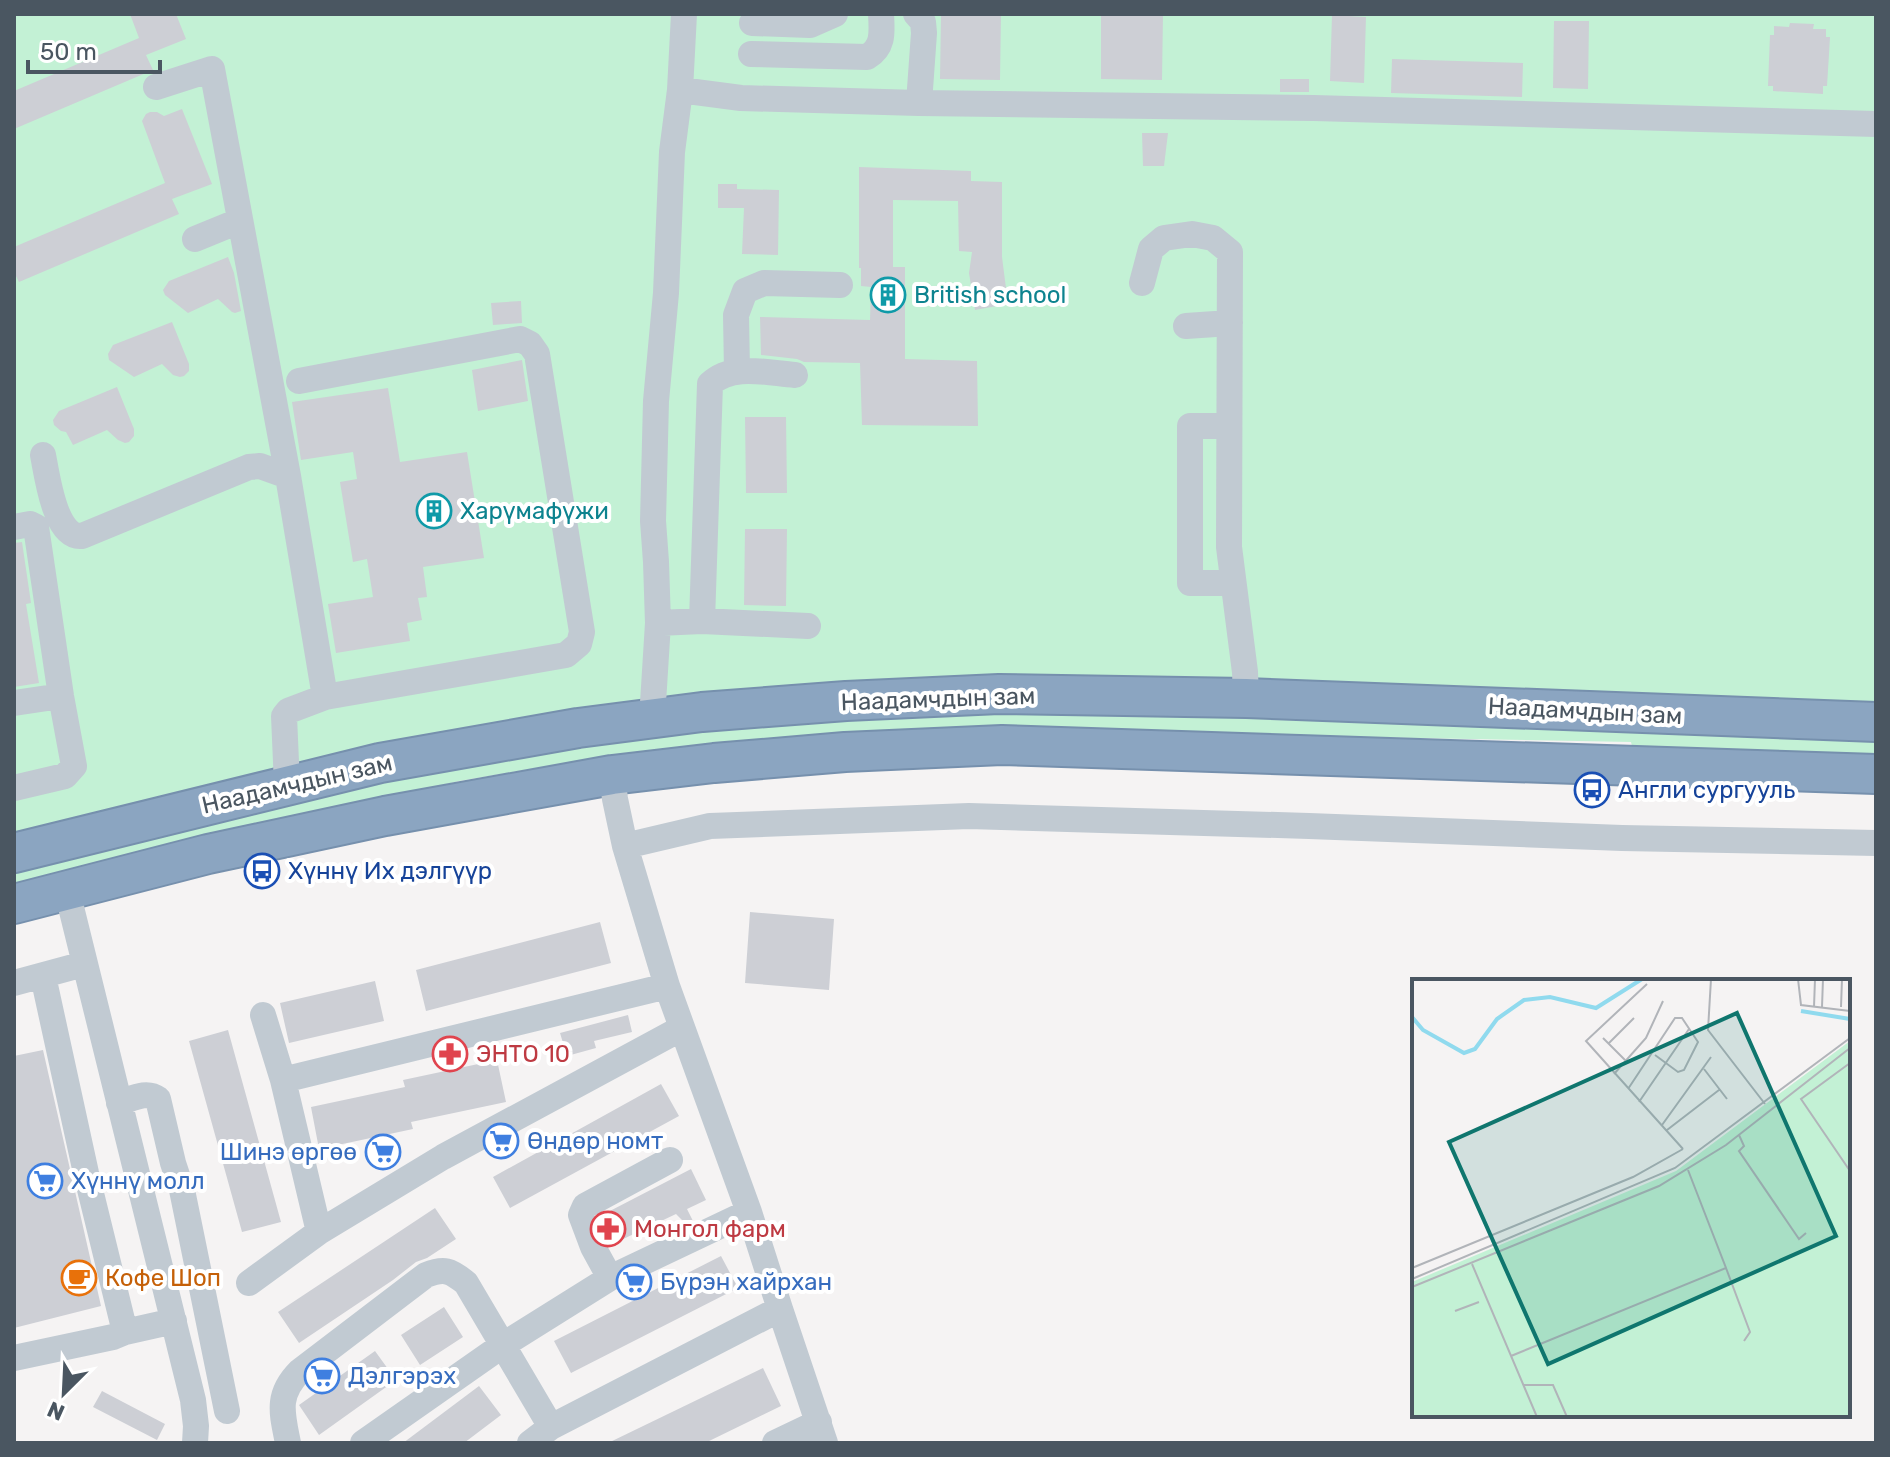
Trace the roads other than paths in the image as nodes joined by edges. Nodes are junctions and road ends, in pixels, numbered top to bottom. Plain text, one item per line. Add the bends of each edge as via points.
1 (684, 14) edge
2 (835, 14) edge
3 (881, 14) edge
4 (916, 14) edge
5 (752, 23) dead end
6 (751, 54) dead end
7 (156, 87) dead end
8 (680, 90) junction
9 (919, 103) junction
10 (1876, 124) edge
11 (239, 221) junction
12 (195, 239) dead end
13 (1142, 283) dead end
14 (840, 285) dead end
15 (1230, 323) junction
16 (1186, 326) dead end
17 (737, 371) junction
18 (795, 375) dead end
19 (299, 381) dead end
20 (1229, 426) junction
21 (43, 455) dead end
22 (288, 476) junction
23 (14, 527) edge
24 (1232, 583) junction
25 (702, 621) junction
26 (658, 623) junction
27 (808, 626) dead end
28 (61, 696) junction
29 (325, 697) junction
30 (1246, 698) junction
31 (14, 703) edge
32 (1443, 705) junction
33 (1651, 714) junction
34 (652, 719) junction
35 (1876, 722) edge
36 (1436, 758) junction
37 (1634, 765) junction
38 (1876, 774) edge
39 (612, 775) junction
40 (287, 785) junction
41 (14, 788) edge
42 (1876, 843) edge
43 (625, 846) junction
44 (14, 853) edge
45 (67, 891) junction
46 (14, 904) edge
47 (84, 964) junction
48 (43, 976) junction
49 (14, 983) edge
50 (667, 986) junction
51 (263, 1015) dead end
52 (682, 1028) junction
53 (283, 1080) junction
54 (119, 1103) junction
55 (670, 1160) dead end
56 (749, 1212) junction
57 (319, 1232) junction
58 (610, 1278) junction
59 (249, 1283) dead end
60 (780, 1309) junction
61 (174, 1321) junction
62 (125, 1332) junction
63 (503, 1345) junction
64 (14, 1358) edge
65 (227, 1411) dead end
66 (822, 1433) edge
67 (540, 1435) edge
68 (195, 1443) edge
69 (288, 1443) edge
70 (363, 1443) edge
71 (775, 1443) edge

1 - 8 street
2 - 5 street via 810,25
3 - 6 street via 881,45 867,57
4 - 9 street via 924,33
7 - 11 street via 212,69
8 - 9 street via 741,98
8 - 26 street via 656,401 653,521
9 - 10 street
11 - 12 street
11 - 22 street
13 - 15 street via 1151,249 1164,238 1213,238 1230,252
14 - 17 street via 764,283 745,291 736,315
15 - 16 street
15 - 20 street
17 - 18 street
17 - 25 street via 710,384
19 - 29 street via 520,339 530,344 537,354 582,632 579,644 566,655
20 - 24 street
20 - 24 street via 1190,426 1190,583
21 - 22 street via 58,515 75,537 249,467
22 - 29 street
23 - 28 street via 36,527
24 - 30 street
25 - 26 street
25 - 27 street
26 - 34 street
28 - 31 street
28 - 41 street via 71,772
29 - 40 street via 284,716
30 - 32 highway, Наадамчдын зам
30 - 34 highway, Наадамчдын зам via 999,694 846,701
32 - 33 highway, Наадамчдын зам
32 - 36 highway via 1458,718 1461,737
33 - 35 highway, Наадамчдын зам
33 - 37 highway via 1625,741
34 - 40 highway, Наадамчдын зам via 411,758
36 - 37 highway, Наадамчдын зам
36 - 39 highway, Наадамчдын зам via 1002,745 845,752
37 - 38 highway, Наадамчдын зам
39 - 43 street
39 - 45 highway, Наадамчдын зам via 371,819
40 - 44 highway, Наадамчдын зам
42 - 43 street via 969,816 710,826
43 - 50 street
45 - 46 highway, Наадамчдын зам
45 - 47 street
47 - 48 street
47 - 54 street
48 - 49 street
48 - 62 street
50 - 52 street
50 - 53 street
51 - 53 street
52 - 56 street
52 - 57 street via 443,1157
53 - 57 street
54 - 61 street
54 - 65 street via 147,1094 158,1099
55 - 58 street via 585,1206 581,1215
56 - 58 street
56 - 60 street
57 - 59 street
58 - 63 street
60 - 66 street
60 - 67 street
61 - 62 street
61 - 68 street via 193,1400
62 - 64 street
63 - 67 street
63 - 69 street via 466,1283 440,1270 426,1275 289,1382 282,1412
63 - 70 street
66 - 71 street

